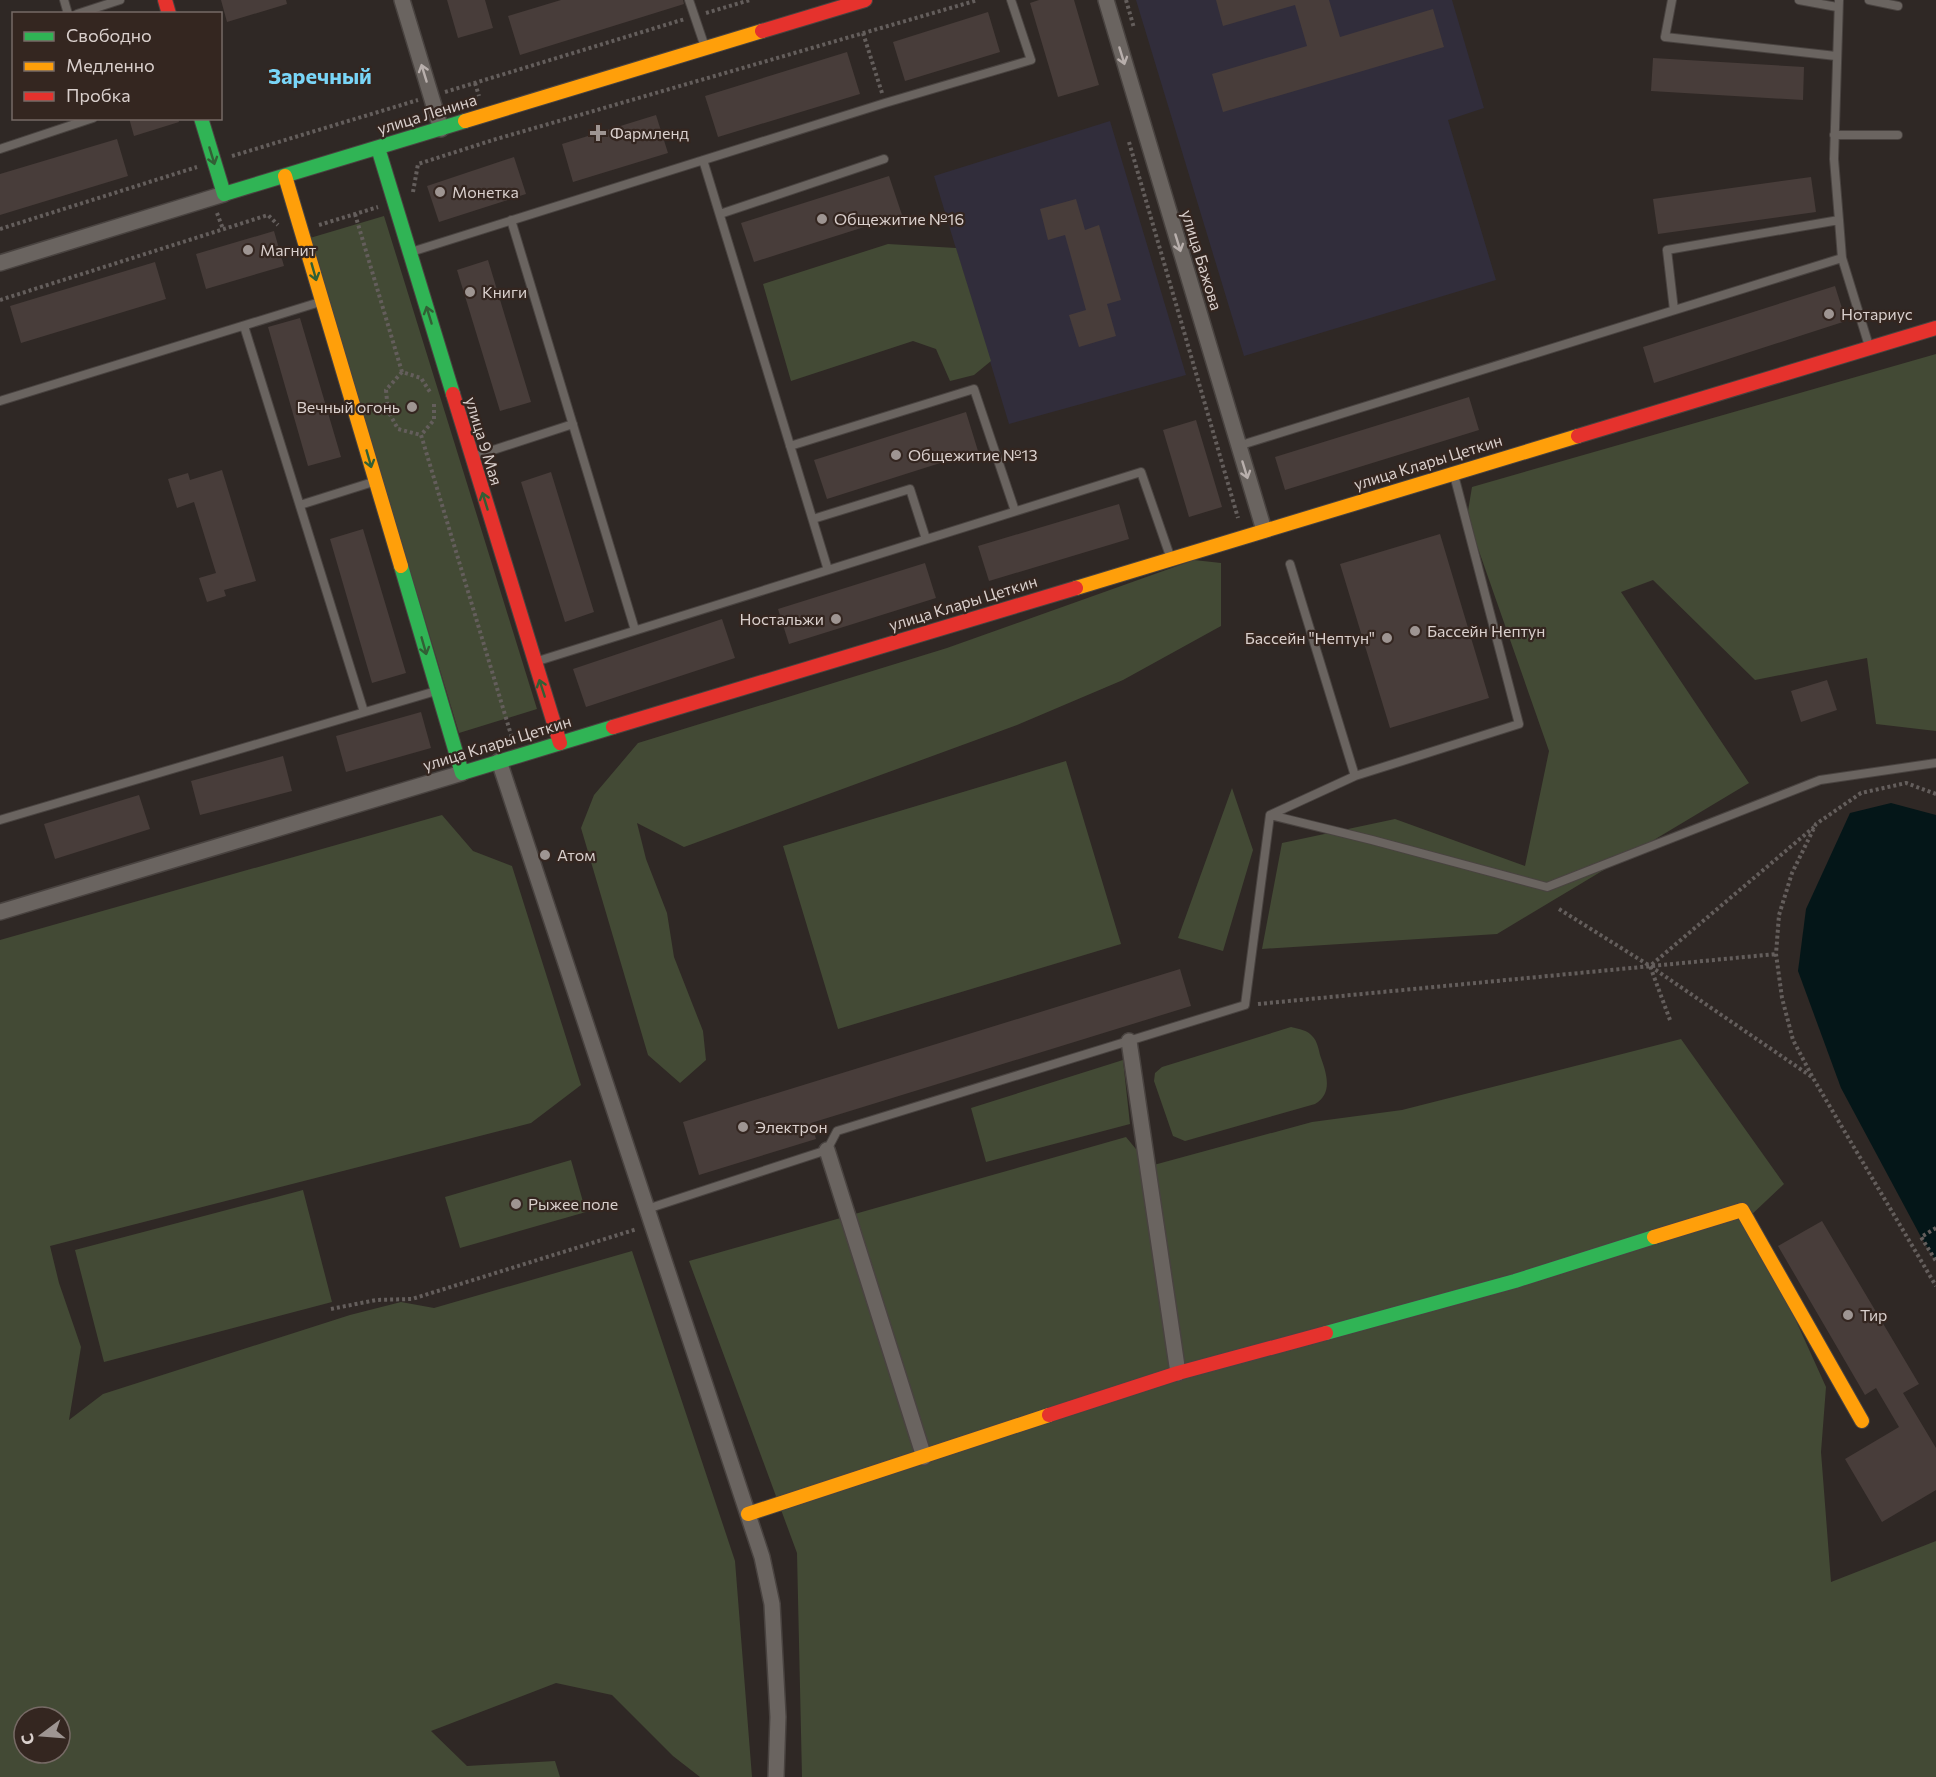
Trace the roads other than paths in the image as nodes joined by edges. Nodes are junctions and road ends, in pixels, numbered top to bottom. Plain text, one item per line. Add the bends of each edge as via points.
1 (120, 0) edge
2 (402, 0) edge
3 (689, 0) edge
4 (865, 0) edge
5 (1011, 0) edge
6 (1106, 0) edge
7 (1672, 0) edge
8 (1799, 0) edge
9 (1869, 0) edge
10 (1838, 4) edge
11 (1898, 6) dead end
12 (84, 12) edge
13 (705, 48) junction
14 (1836, 56) junction
15 (87, 120) edge
16 (202, 120) edge
17 (441, 129) junction
18 (1834, 135) junction
19 (1898, 135) dead end
20 (378, 148) junction
21 (0, 149) edge
22 (884, 159) dead end
23 (703, 160) junction
24 (285, 176) junction
25 (224, 194) junction
26 (720, 214) junction
27 (511, 220) junction
28 (1839, 220) junction
29 (410, 253) junction
30 (1842, 258) junction
31 (0, 263) edge
32 (322, 302) junction
33 (1674, 310) junction
34 (244, 326) junction
35 (1936, 328) edge
36 (1869, 347) junction
37 (0, 401) edge
38 (573, 424) junction
39 (790, 446) junction
40 (1238, 446) junction
41 (472, 457) junction
42 (1454, 473) junction
43 (375, 482) junction
44 (300, 505) junction
45 (1015, 511) junction
46 (813, 519) junction
47 (1264, 530) junction
48 (926, 539) junction
49 (1170, 559) junction
50 (1290, 564) dead end
51 (828, 570) junction
52 (635, 630) junction
53 (534, 662) junction
54 (437, 691) junction
55 (364, 712) junction
56 (560, 743) junction
57 (499, 761) junction
58 (1936, 763) edge
59 (462, 773) junction
60 (1355, 776) junction
61 (1270, 815) junction
62 (0, 820) edge
63 (0, 912) edge
64 (1129, 1041) junction
65 (827, 1150) junction
66 (647, 1209) junction
67 (1179, 1373) junction
68 (1862, 1421) dead end
69 (924, 1457) junction
70 (748, 1515) junction
71 (776, 1777) edge

1 - 12 lane
17 -> 2 street
3 - 13 lane
4 - 13 street, улица Ленина
5 - 23 lane via 1031,60
6 -> 40 street, улица Бажова
7 - 14 lane via 1665,37
8 - 10 lane
9 - 11 lane
10 - 14 lane
13 - 17 street, улица Ленина
14 - 18 lane
15 - 21 lane
16 -> 25 street
17 - 20 street, улица Ленина
18 - 19 lane
18 - 28 lane
20 - 24 street, улица Ленина
20 - 29 street, улица 9 Мая
22 - 26 lane
23 - 26 lane
23 - 27 lane
24 - 25 street, улица Ленина
24 -> 32 street
25 - 31 street, улица Ленина
26 - 39 lane
27 - 29 lane
27 - 38 lane
28 - 30 lane
28 - 33 lane via 1667,250
41 -> 29 street, улица 9 Мая
30 - 33 lane
30 - 36 lane
32 - 34 lane
32 -> 43 street
33 - 40 lane
34 - 37 lane
34 - 44 lane
35 - 36 street, улица Клары Цеткин
36 - 42 street, улица Клары Цеткин
38 - 41 lane
38 - 52 lane
39 - 45 lane via 974,389
39 - 46 lane
40 -> 47 street, улица Бажова
53 -> 41 street, улица 9 Мая
42 - 47 street, улица Клары Цеткин
42 - 60 lane via 1519,724
43 - 44 lane
43 -> 54 street
44 - 55 lane
45 - 48 lane
45 - 49 lane via 1141,472
46 - 48 lane via 910,489
46 - 51 lane
47 - 49 street, улица Клары Цеткин
48 - 51 lane
49 - 56 street, улица Клары Цеткин
50 - 60 lane
51 - 52 lane
52 - 53 lane
56 -> 53 street, улица 9 Мая
54 - 55 lane
54 - 59 street
55 - 62 lane
56 - 57 street, улица Клары Цеткин
57 - 59 street, улица Клары Цеткин
57 - 66 street
58 - 61 lane via 1820,780 1547,887
59 - 63 street, улица Клары Цеткин
60 - 61 lane
61 - 64 lane via 1245,1005
64 - 65 lane via 837,1131
64 - 67 street
65 - 66 lane
65 - 69 street
66 - 70 street
67 - 68 street via 1515,1281 1742,1210
67 - 69 street
69 - 70 street
70 - 71 street via 772,1604 778,1717

